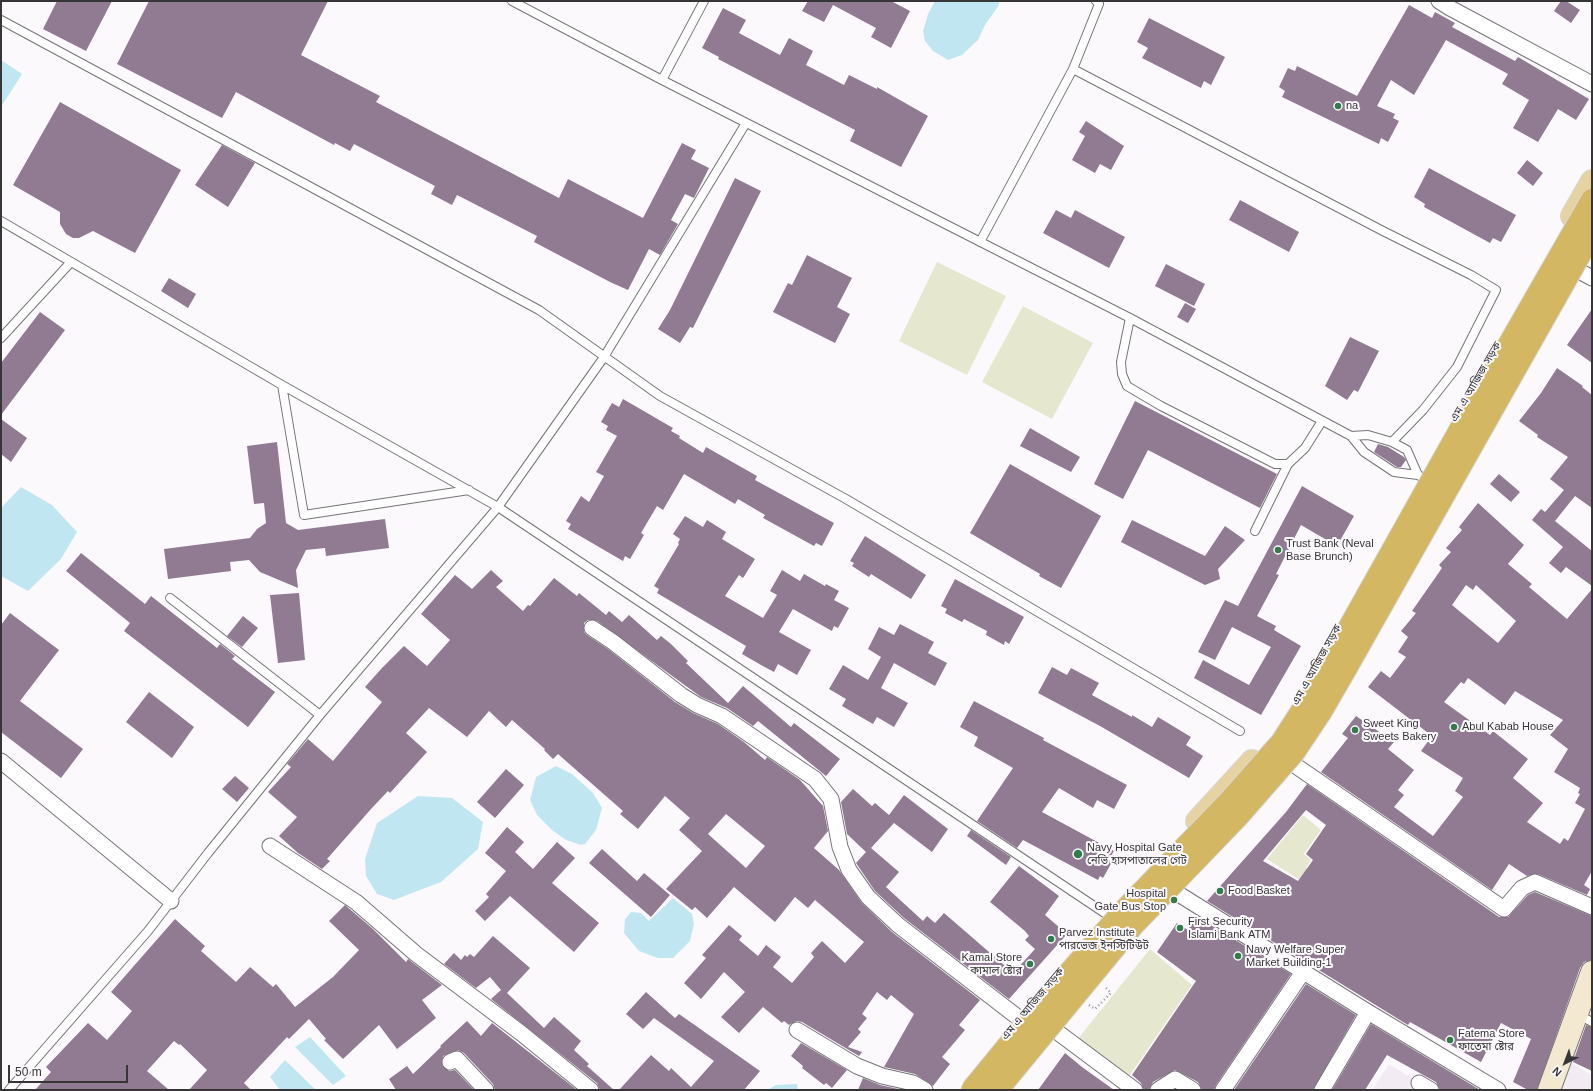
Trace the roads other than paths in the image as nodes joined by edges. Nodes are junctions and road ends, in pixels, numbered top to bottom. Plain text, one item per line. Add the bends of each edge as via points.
1 (512, 1) edge
2 (704, 1) edge
3 (1096, 1) edge
4 (1439, 1) edge
5 (1, 20) edge
6 (1073, 69) junction
7 (662, 80) junction
8 (1592, 84) edge
9 (746, 123) junction
10 (1592, 182) edge
11 (1592, 200) edge
12 (1, 221) edge
13 (1592, 233) edge
14 (980, 242) junction
15 (1592, 253) edge
16 (71, 262) junction
17 (1587, 275) edge
18 (1130, 318) junction
19 (1, 338) edge
20 (604, 357) junction
21 (282, 385) junction
22 (1322, 421) junction
23 (1351, 436) junction
24 (1392, 442) junction
25 (1288, 464) junction
26 (1420, 476) junction
27 (469, 490) junction
28 (1455, 495) junction
29 (498, 508) junction
30 (1255, 531) dead end
31 (170, 598) dead end
32 (592, 628) dead end
33 (320, 715) junction
34 (1240, 731) dead end
35 (1, 761) edge
36 (1296, 766) junction
37 (270, 846) dead end
38 (1177, 893) junction
39 (171, 901) junction
40 (1592, 907) edge
41 (1109, 916) junction
42 (1303, 972) junction
43 (1592, 972) edge
44 (1368, 1012) junction
45 (1584, 1018) edge
46 (1020, 1019) junction
47 (797, 1030) dead end
48 (1056, 1031) junction
49 (450, 1062) dead end
50 (9, 1090) edge
51 (486, 1090) edge
52 (591, 1090) edge
53 (925, 1090) edge
54 (962, 1090) edge
55 (972, 1090) edge
56 (996, 1090) edge
57 (1007, 1090) edge
58 (1135, 1090) edge
59 (1158, 1090) edge
60 (1192, 1090) edge
61 (1223, 1090) edge
62 (1322, 1090) edge
63 (1498, 1090) edge
64 (1549, 1090) edge

1 - 7 lane
2 - 7 lane
3 - 6 lane via 1099,4
4 - 8 street
5 - 20 lane via 539,310
6 - 14 lane
6 - 24 lane via 1383,231 1471,274 1496,290 1457,367 1423,410
7 - 9 lane
9 - 14 lane
9 - 20 lane
10 - 26 main road, এম এ আজিজ সড়ক
11 - 55 highway, bridge via 1456,436 1307,704 1282,742 1228,803 1122,912
12 - 16 lane
13 - 56 highway, bridge via 1342,677 1294,752 1242,811 1133,925
14 - 18 lane
15 - 17 main road
16 - 19 lane
16 - 21 lane
17 - 28 main road
18 - 22 lane
18 - 25 lane via 1121,362 1127,386 1249,452 1275,464
20 - 29 lane
20 - 34 lane via 660,396 846,499
21 - 27 lane
21 - 27 lane via 304,516
22 - 23 lane
22 - 25 lane via 1305,448
23 - 24 lane via 1368,435
23 - 26 lane via 1364,452 1394,472
24 - 26 lane via 1408,450
25 - 30 lane
26 - 28 lane
26 - 41 main road, এম এ আজিজ সড়ক via 1299,699 1275,735
27 - 29 lane
28 - 36 main road via 1328,718
29 - 33 lane
29 - 41 lane
31 - 33 lane
32 - 46 street via 681,695 722,716 815,779 831,799 840,847 847,864 868,897 898,925
33 - 39 lane
35 - 39 street
36 - 38 main road
36 - 40 street via 1504,909 1522,888 1535,882
37 - 52 street via 356,902 416,954 521,1033
38 - 42 street
38 - 48 main road via 1140,930
39 - 50 lane via 138,943
41 - 46 main road, এম এ আজিজ সড়ক
42 - 44 street
42 - 61 street
43 - 45 street
44 - 62 street
44 - 63 street
45 - 64 street
46 - 54 main road, এম এ আজিজ সড়ক
47 - 53 street via 857,1066 882,1076 913,1083
48 - 57 main road
48 - 58 street
49 - 51 street via 457,1059
59 - 60 street via 1175,1079

